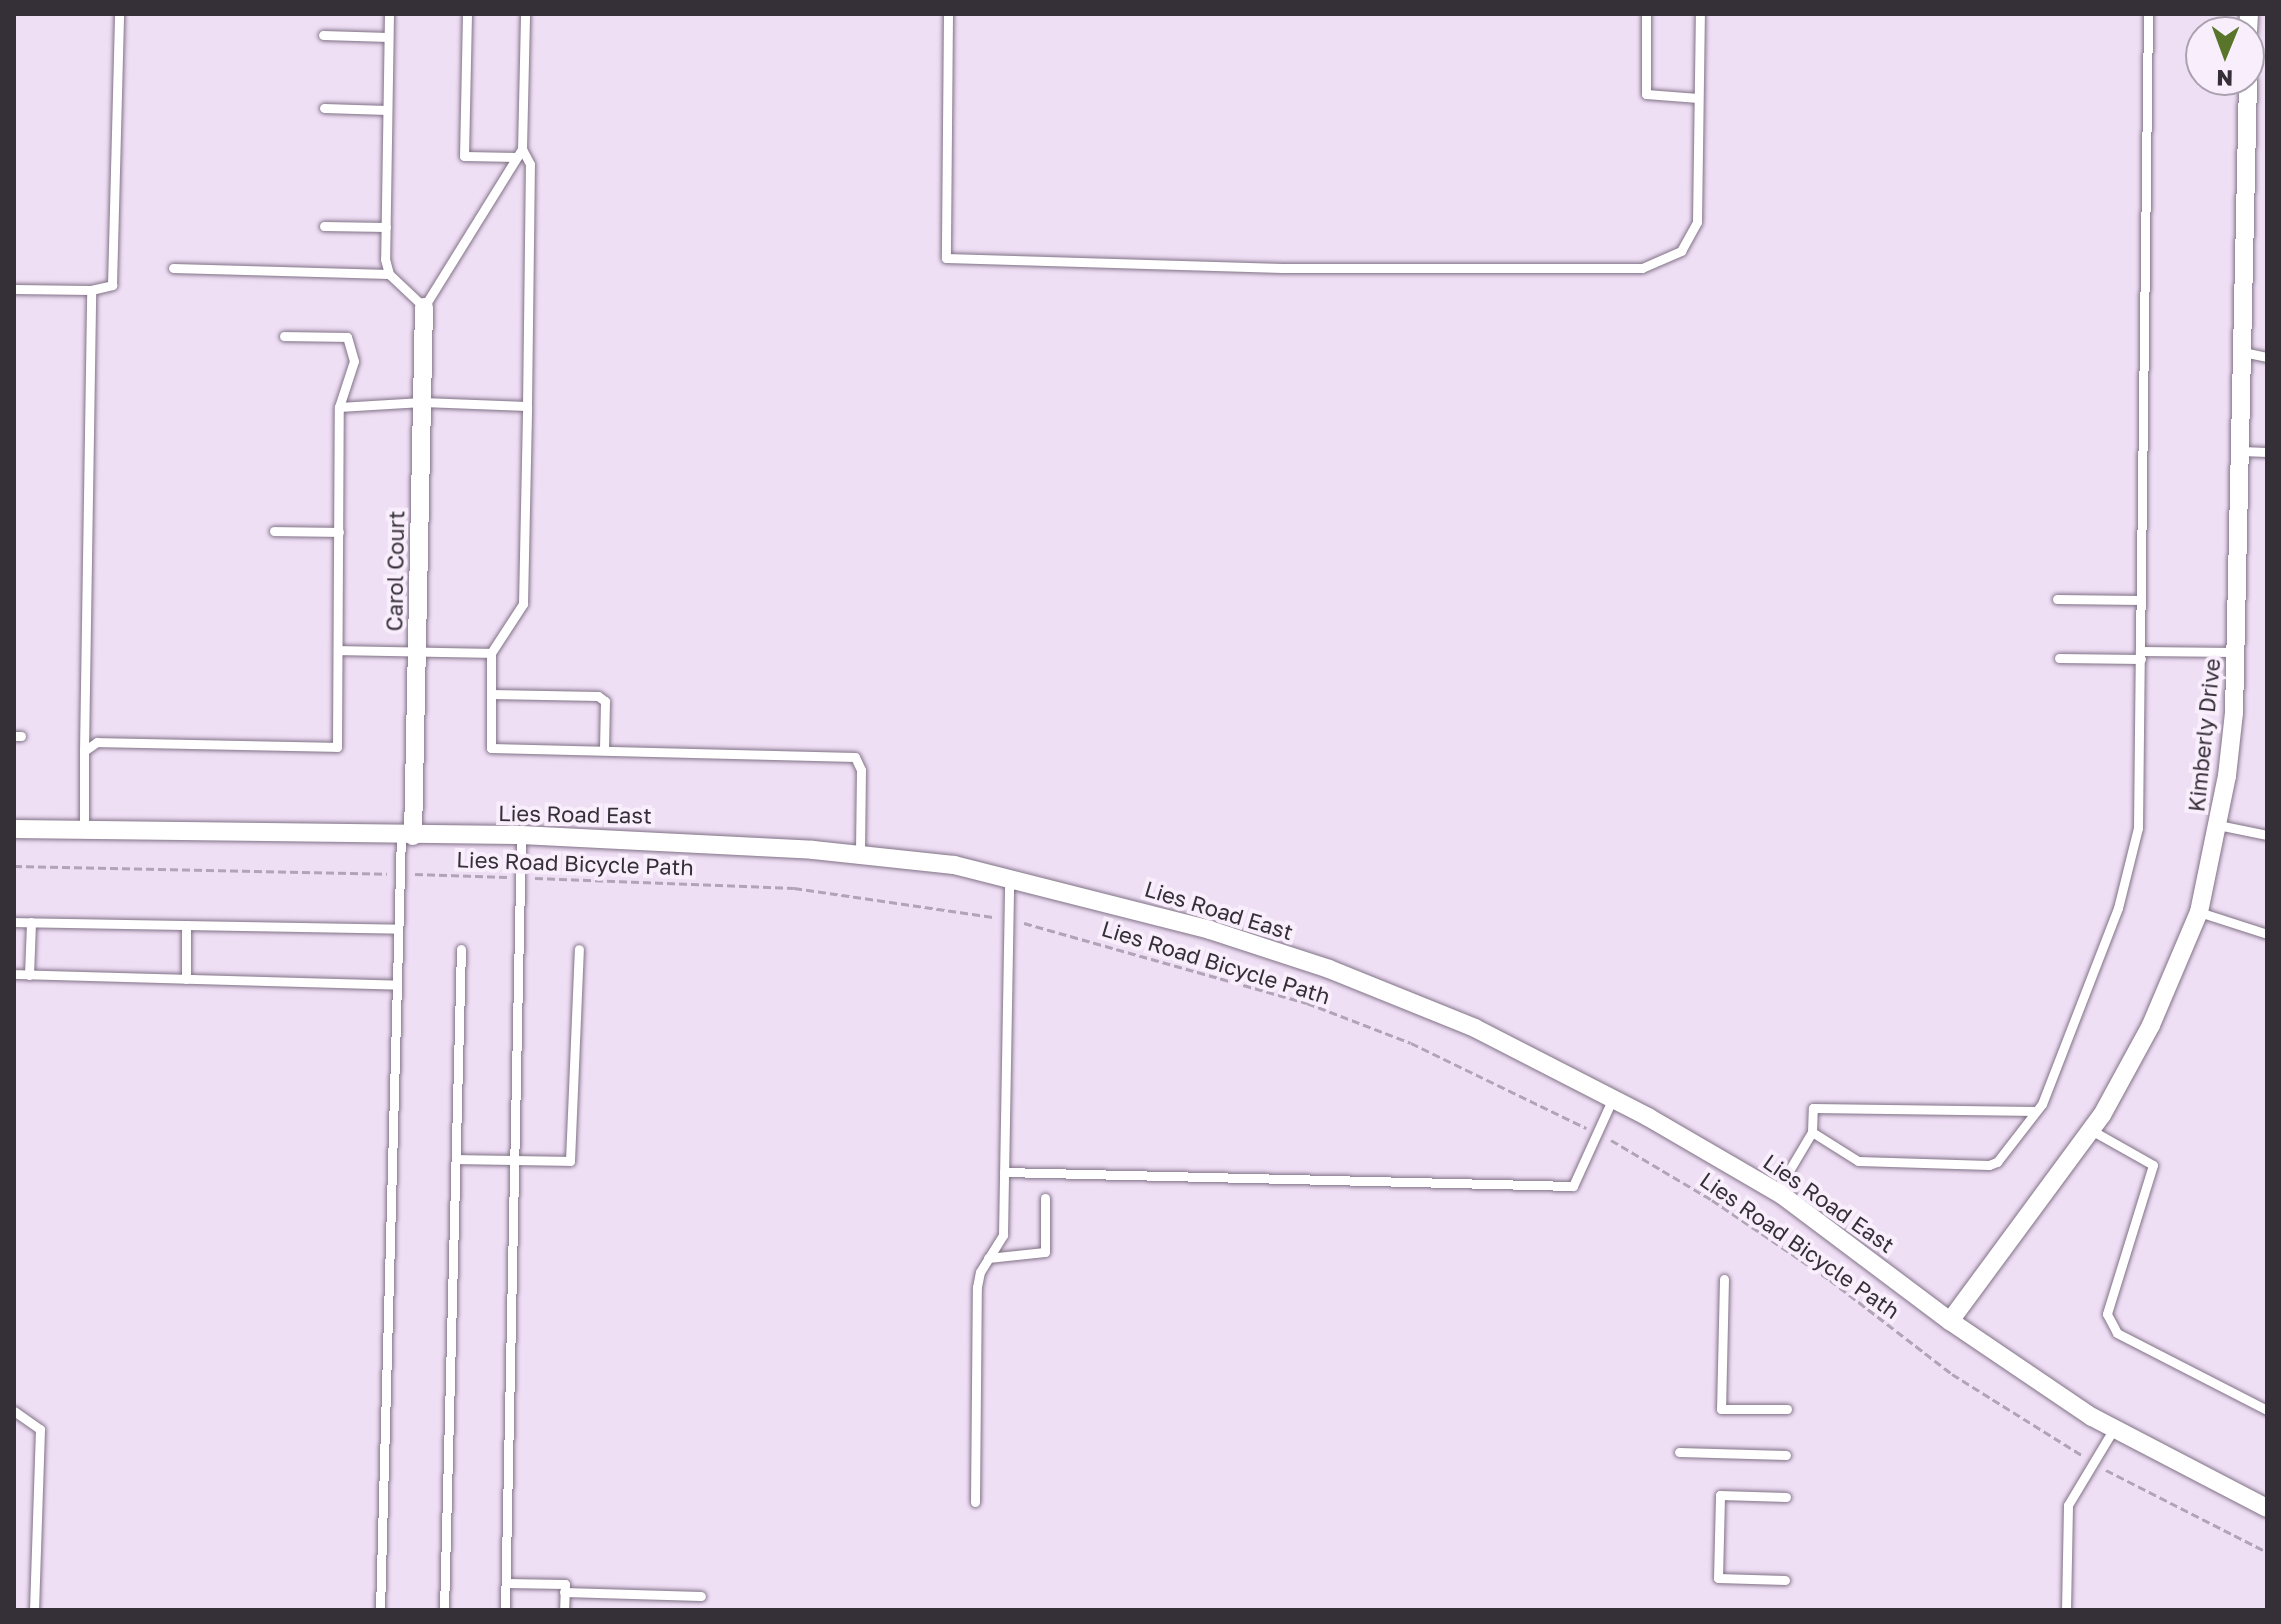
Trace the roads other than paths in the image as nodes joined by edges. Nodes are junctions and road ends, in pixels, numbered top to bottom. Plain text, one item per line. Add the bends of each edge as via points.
1 (119, 14) edge
2 (389, 14) edge
3 (467, 14) edge
4 (525, 14) edge
5 (948, 14) edge
6 (1646, 14) edge
7 (1700, 14) edge
8 (2148, 14) edge
9 (323, 35) dead end
10 (388, 37) junction
11 (2248, 96) edge
12 (1698, 98) junction
13 (324, 108) dead end
14 (387, 110) junction
15 (520, 153) junction
16 (324, 226) dead end
17 (386, 227) junction
18 (173, 268) dead end
19 (389, 274) junction
20 (14, 289) edge
21 (91, 290) junction
22 (424, 307) junction
23 (284, 336) dead end
24 (2243, 352) junction
25 (2267, 357) edge
26 (422, 402) junction
27 (527, 406) junction
28 (339, 407) junction
29 (2241, 451) junction
30 (2267, 452) edge
31 (274, 531) dead end
32 (339, 532) junction
33 (2057, 599) dead end
34 (2141, 600) junction
35 (338, 650) junction
36 (417, 652) junction
37 (2237, 652) junction
38 (491, 653) junction
39 (2141, 655) junction
40 (2059, 658) dead end
41 (491, 694) junction
42 (604, 750) junction
43 (84, 751) junction
44 (2218, 825) junction
45 (14, 829) edge
46 (84, 830) junction
47 (521, 835) junction
48 (2267, 835) edge
49 (407, 836) junction
50 (860, 855) junction
51 (1009, 878) junction
52 (2199, 912) junction
53 (14, 922) edge
54 (31, 922) junction
55 (186, 925) junction
56 (398, 929) junction
57 (2267, 934) edge
58 (461, 949) dead end
59 (579, 949) dead end
60 (14, 974) edge
61 (29, 975) junction
62 (186, 979) junction
63 (396, 985) junction
64 (1613, 1098) junction
65 (2036, 1111) junction
66 (2091, 1130) junction
67 (1812, 1132) junction
68 (457, 1159) junction
69 (514, 1161) junction
70 (1004, 1172) junction
71 (1777, 1191) junction
72 (1045, 1198) dead end
73 (988, 1258) junction
74 (1724, 1279) dead end
75 (1950, 1321) junction
76 (1787, 1409) dead end
77 (2267, 1410) edge
78 (14, 1411) edge
79 (2113, 1430) junction
80 (1679, 1452) dead end
81 (1786, 1455) dead end
82 (1786, 1497) dead end
83 (975, 1502) dead end
84 (2267, 1508) edge
85 (1785, 1580) dead end
86 (506, 1583) junction
87 (564, 1592) junction
88 (701, 1596) dead end
89 (34, 1610) edge
90 (380, 1610) edge
91 (444, 1610) edge
92 (505, 1610) edge
93 (564, 1610) edge
94 (2066, 1610) edge

1 - 21 lane via 112,285
2 - 10 lane
3 - 15 lane via 464,156
4 - 15 lane
5 - 12 lane via 946,258 1282,268 1654,266 1681,251 1697,222
6 - 12 lane via 1646,94
7 - 12 lane
8 - 34 lane
9 - 10 lane
10 - 14 lane
11 - 24 street, Kimberly Drive
13 - 14 lane
14 - 17 lane
15 - 22 lane
15 - 27 lane via 530,164
16 - 17 lane
17 - 19 lane
18 - 19 lane
19 - 22 lane
20 - 21 lane
21 - 43 lane
22 - 26 street, Carol Court
23 - 28 lane via 347,337 354,361
24 - 25 lane
24 - 29 street, Kimberly Drive
26 - 27 lane
26 - 28 lane
26 - 36 street, Carol Court
27 - 38 lane via 523,604
28 - 32 lane
29 - 30 lane
29 - 37 street, Kimberly Drive
31 - 32 lane
32 - 35 lane
33 - 34 lane
34 - 39 lane
35 - 36 lane
35 - 43 lane via 337,747 97,742
36 - 38 lane
36 - 49 street, Carol Court
37 - 39 lane
37 - 44 street, Kimberly Drive
38 - 41 lane
39 - 40 lane
39 - 65 lane via 2138,828 2118,908 2061,1044 2054,1081
41 - 42 lane via 598,696 605,701
41 - 42 lane via 491,748
42 - 50 lane via 855,757 861,770
43 - 46 lane
44 - 48 lane
44 - 52 street, Kimberly Drive
45 - 46 street, Lies Road East
46 - 49 street, Lies Road East
47 - 49 street, Lies Road East
47 - 50 street, Lies Road East via 704,841
47 - 69 lane
49 - 56 lane
50 - 51 street, Lies Road East via 954,865
51 - 64 street, Lies Road East via 1210,930 1329,969 1475,1028
51 - 70 lane
52 - 57 lane
52 - 66 street, Kimberly Drive via 2145,1037
53 - 54 lane
54 - 55 lane
54 - 61 lane
55 - 56 lane
55 - 62 lane
56 - 63 lane
58 - 68 lane
59 - 69 lane via 570,1161
60 - 61 lane
61 - 62 lane
62 - 63 lane
63 - 90 lane
64 - 70 lane via 1573,1186
64 - 71 street, Lies Road East
65 - 67 lane via 1813,1108
65 - 67 lane via 1989,1165 1867,1163
66 - 75 street, Kimberly Drive
66 - 77 lane via 2153,1165 2107,1314 2117,1333
67 - 71 lane
68 - 69 lane
68 - 91 lane
69 - 86 lane
70 - 73 lane via 1003,1235
71 - 75 street, Lies Road East
72 - 73 lane via 1045,1252
73 - 83 lane via 977,1287
74 - 76 lane via 1721,1409
75 - 79 street, Lies Road East
78 - 89 lane via 40,1429
79 - 84 street, Lies Road East
79 - 94 lane via 2068,1505
80 - 81 lane
82 - 85 lane via 1720,1495 1718,1578
86 - 87 lane via 565,1584
86 - 92 lane
87 - 88 lane
87 - 93 lane

